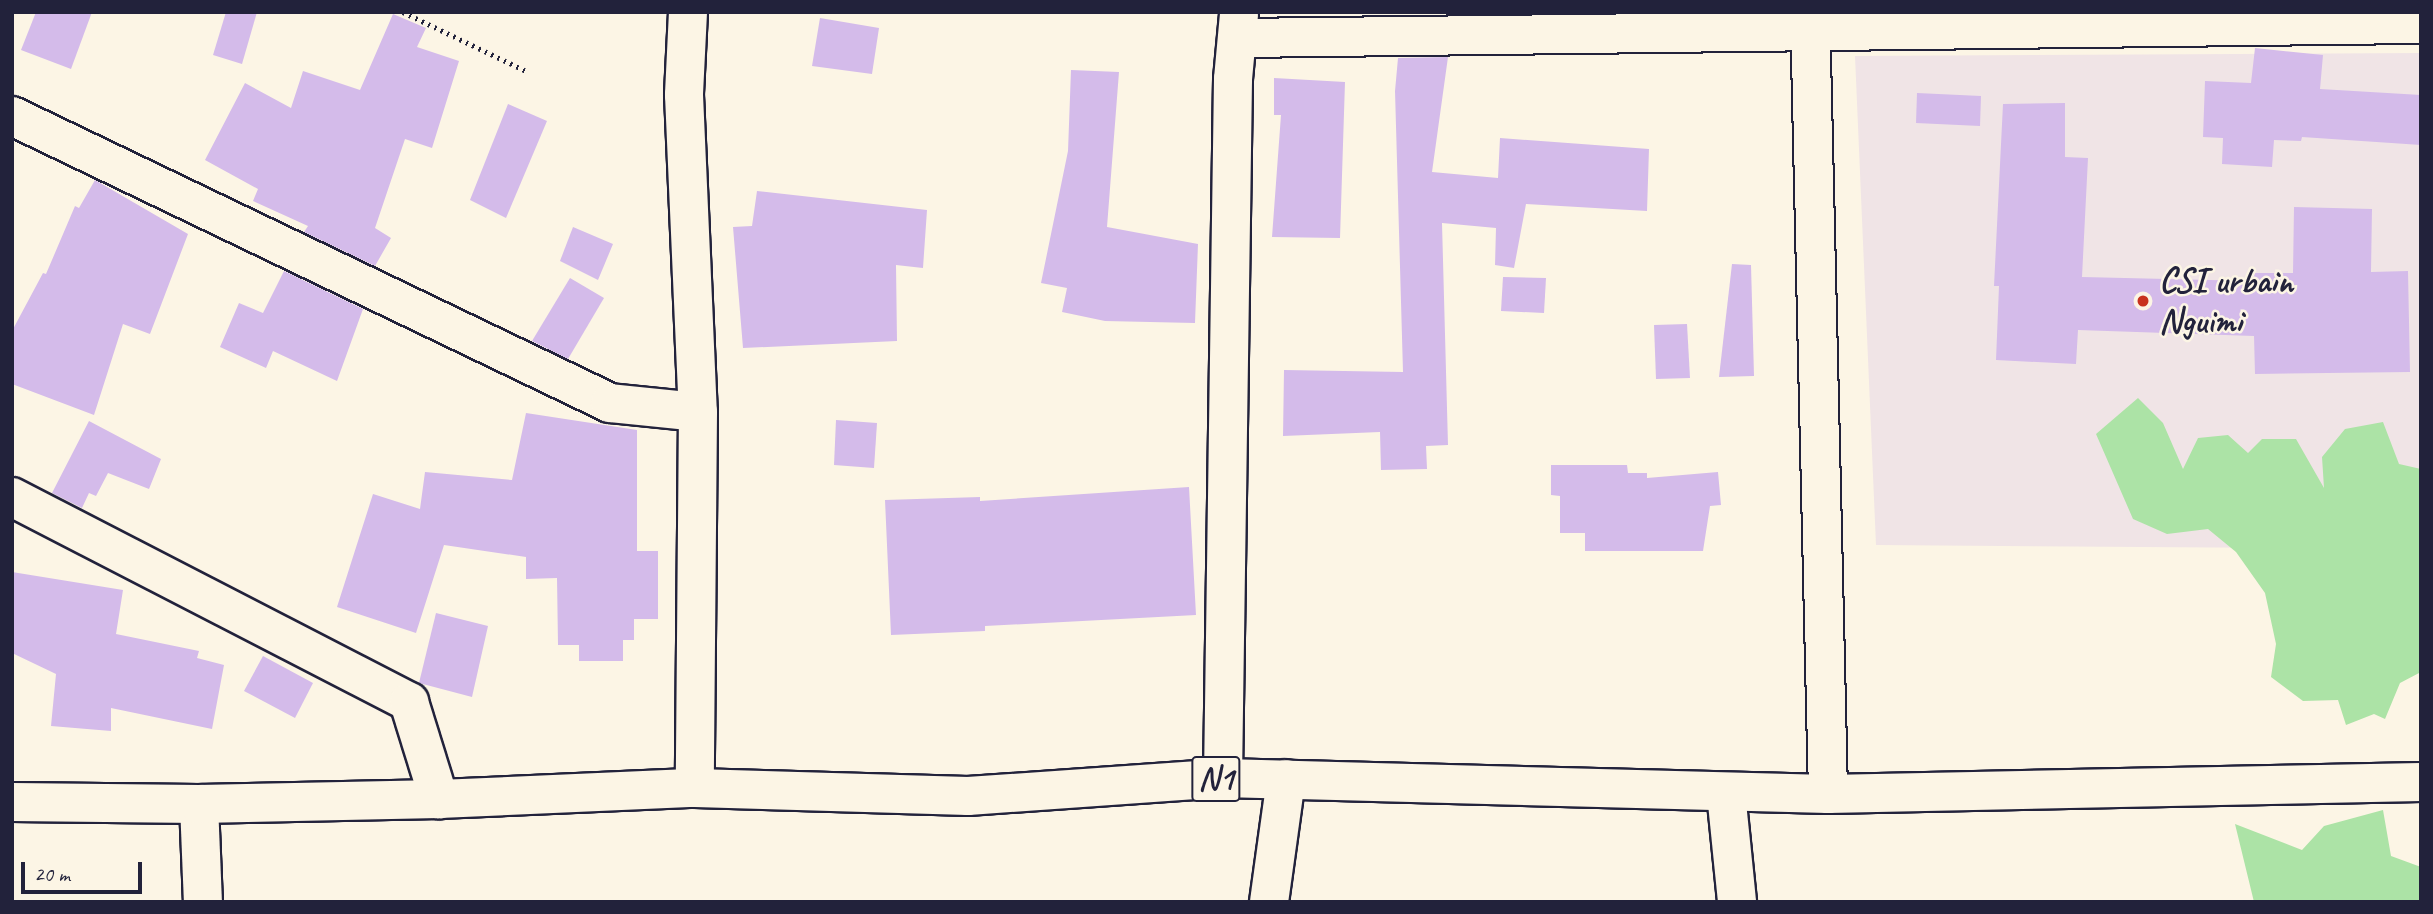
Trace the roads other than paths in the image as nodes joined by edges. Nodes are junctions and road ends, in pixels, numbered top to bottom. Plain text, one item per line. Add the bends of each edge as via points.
1 (688, 12) edge
2 (1810, 22) edge
3 (2421, 24) edge
4 (1239, 25) edge
5 (12, 116) edge
6 (698, 412) junction
7 (12, 498) edge
8 (1223, 778) junction
9 (1286, 779) junction
10 (2421, 782) edge
11 (695, 788) junction
12 (1726, 793) junction
13 (1828, 794) junction
14 (439, 799) junction
15 (12, 802) edge
16 (199, 804) junction
17 (203, 902) edge
18 (1269, 902) edge
19 (1737, 902) edge

1 - 6 main road via 684,95
2 - 3 main road
2 - 4 main road
2 - 13 main road
4 - 8 main road via 1233,79
5 - 6 main road via 610,402
6 - 11 main road
7 - 14 main road via 409,702
8 - 9 main road, N1
8 - 11 main road, N1 via 968,796
9 - 12 main road, N1
9 - 18 main road
10 - 13 main road, N1
11 - 14 main road, N1
12 - 13 main road, N1
12 - 19 main road
14 - 16 main road, N1
15 - 16 main road, N1
16 - 17 main road

